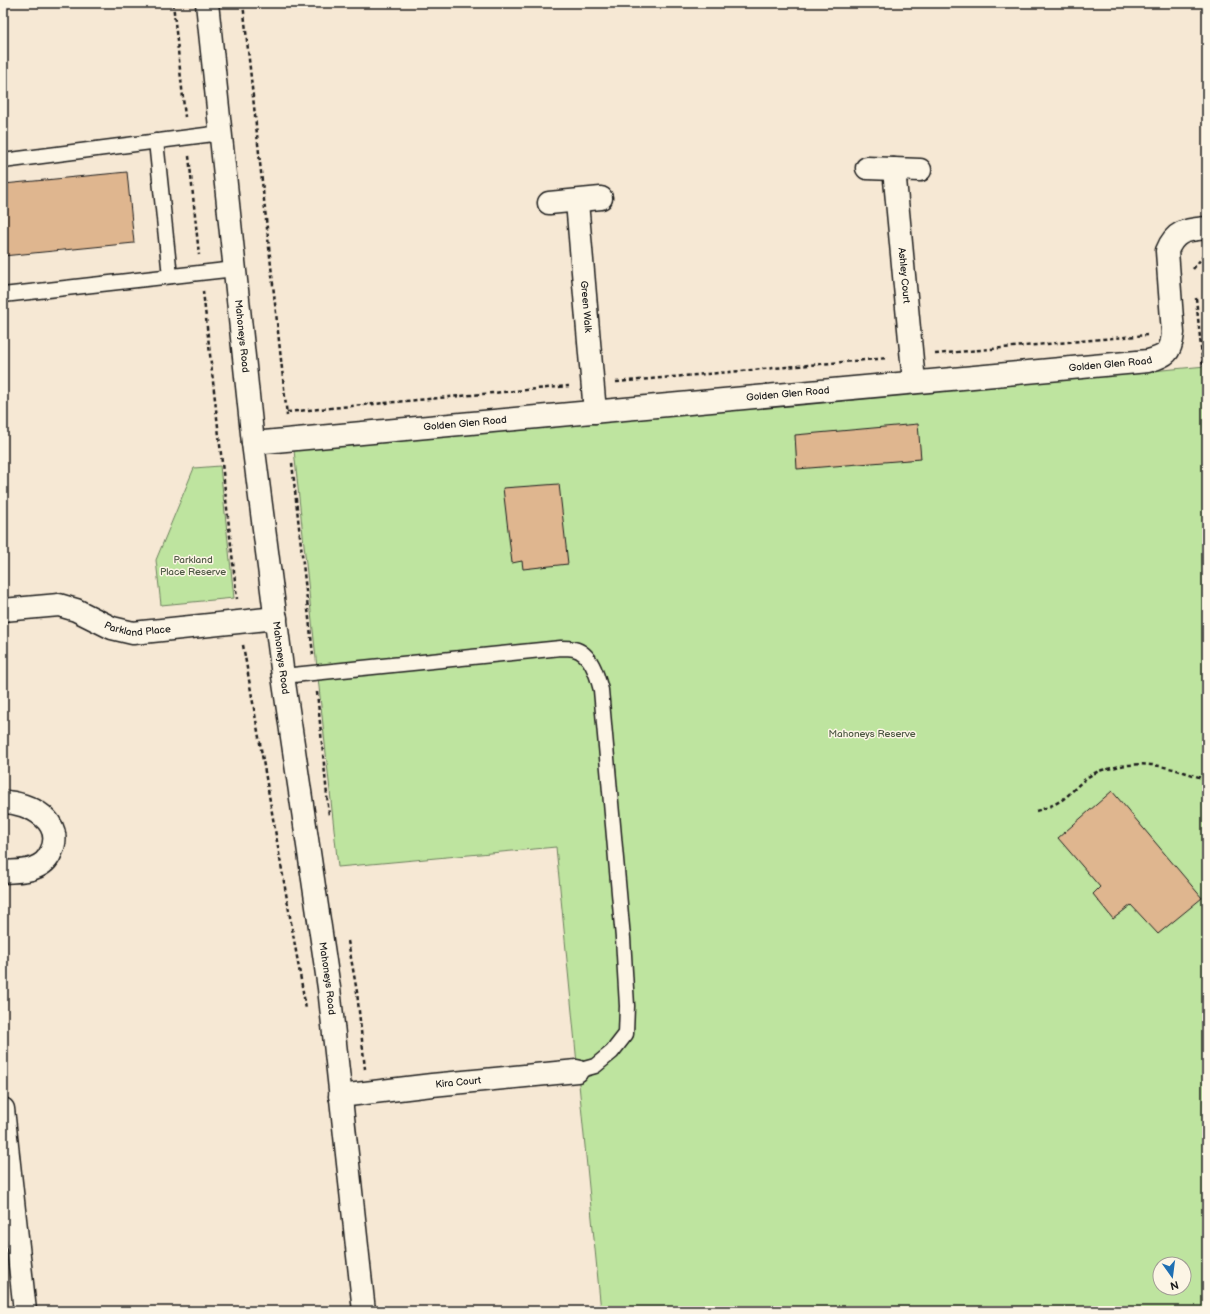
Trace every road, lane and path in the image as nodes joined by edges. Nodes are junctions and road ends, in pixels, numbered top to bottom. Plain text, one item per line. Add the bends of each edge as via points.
1 (172, 3) edge
2 (207, 3) edge
3 (243, 3) edge
4 (221, 133) junction
5 (187, 137) junction
6 (156, 141) junction
7 (3, 161) edge
8 (867, 168) dead end
9 (894, 169) junction
10 (920, 170) dead end
11 (601, 198) dead end
12 (577, 202) junction
13 (549, 203) dead end
14 (1207, 228) edge
15 (1207, 254) edge
16 (235, 268) junction
17 (201, 272) junction
18 (170, 276) junction
19 (1194, 276) dead end
20 (1195, 291) dead end
21 (3, 295) edge
22 (1199, 330) junction
23 (1173, 333) junction
24 (912, 356) junction
25 (1203, 367) dead end
26 (914, 382) junction
27 (592, 384) junction
28 (287, 412) junction
29 (595, 412) junction
30 (289, 439) junction
31 (253, 443) junction
32 (3, 610) edge
33 (276, 618) junction
34 (240, 622) junction
35 (315, 673) junction
36 (283, 676) junction
37 (1207, 780) edge
38 (3, 802) edge
39 (1036, 811) dead end
40 (330, 820) dead end
41 (3, 872) edge
42 (348, 941) dead end
43 (306, 1012) dead end
44 (577, 1071) joint
45 (368, 1093) junction
46 (340, 1096) junction
47 (3, 1109) edge
48 (25, 1311) edge
49 (364, 1311) edge

1 - 5 path
2 - 4 street, Mahoneys Road
3 - 28 path
4 - 5 lane
4 - 16 street, Mahoneys Road
5 - 6 lane
5 - 17 path
6 - 7 lane
6 - 18 lane
8 - 9 street
9 - 10 street
9 - 24 street, Ashley Court
11 - 12 street
12 - 13 street
12 - 27 street, Green Walk
14 - 23 street, Golden Glen Road via 1182,232 1171,240 1167,251
15 - 19 path via 1193,268
16 - 17 lane
16 - 31 street, Mahoneys Road
17 - 18 lane
17 - 34 path
18 - 21 lane
20 - 22 path
22 - 23 path
22 - 25 path
23 - 24 path
23 - 26 street, Golden Glen Road via 1168,351 1162,357 1148,362
24 - 26 street, Ashley Court
24 - 27 path
26 - 29 street, Golden Glen Road
27 - 28 path
27 - 29 street, Green Walk
28 - 30 path
29 - 30 street, Golden Glen Road
30 - 31 street, Golden Glen Road
30 - 35 path
31 - 33 street, Mahoneys Road
32 - 34 street, Parkland Place via 59,606 76,610 112,628 133,633
33 - 34 street, Parkland Place
33 - 36 street, Mahoneys Road
34 - 43 path
35 - 36 lane
35 - 40 path
35 - 44 lane via 561,648 575,649 586,657 596,671 601,690 623,938 626,1034 612,1052 595,1066
36 - 46 street, Mahoneys Road via 329,988
37 - 39 path via 1158,765 1118,766 1097,772 1080,783 1065,798
38 - 41 street via 27,805 42,815 53,829 54,846 48,860 33,869
42 - 45 path via 357,992
44 - 45 street, Kira Court
45 - 46 street, Kira Court
46 - 49 street, Mahoneys Road
47 - 48 street

